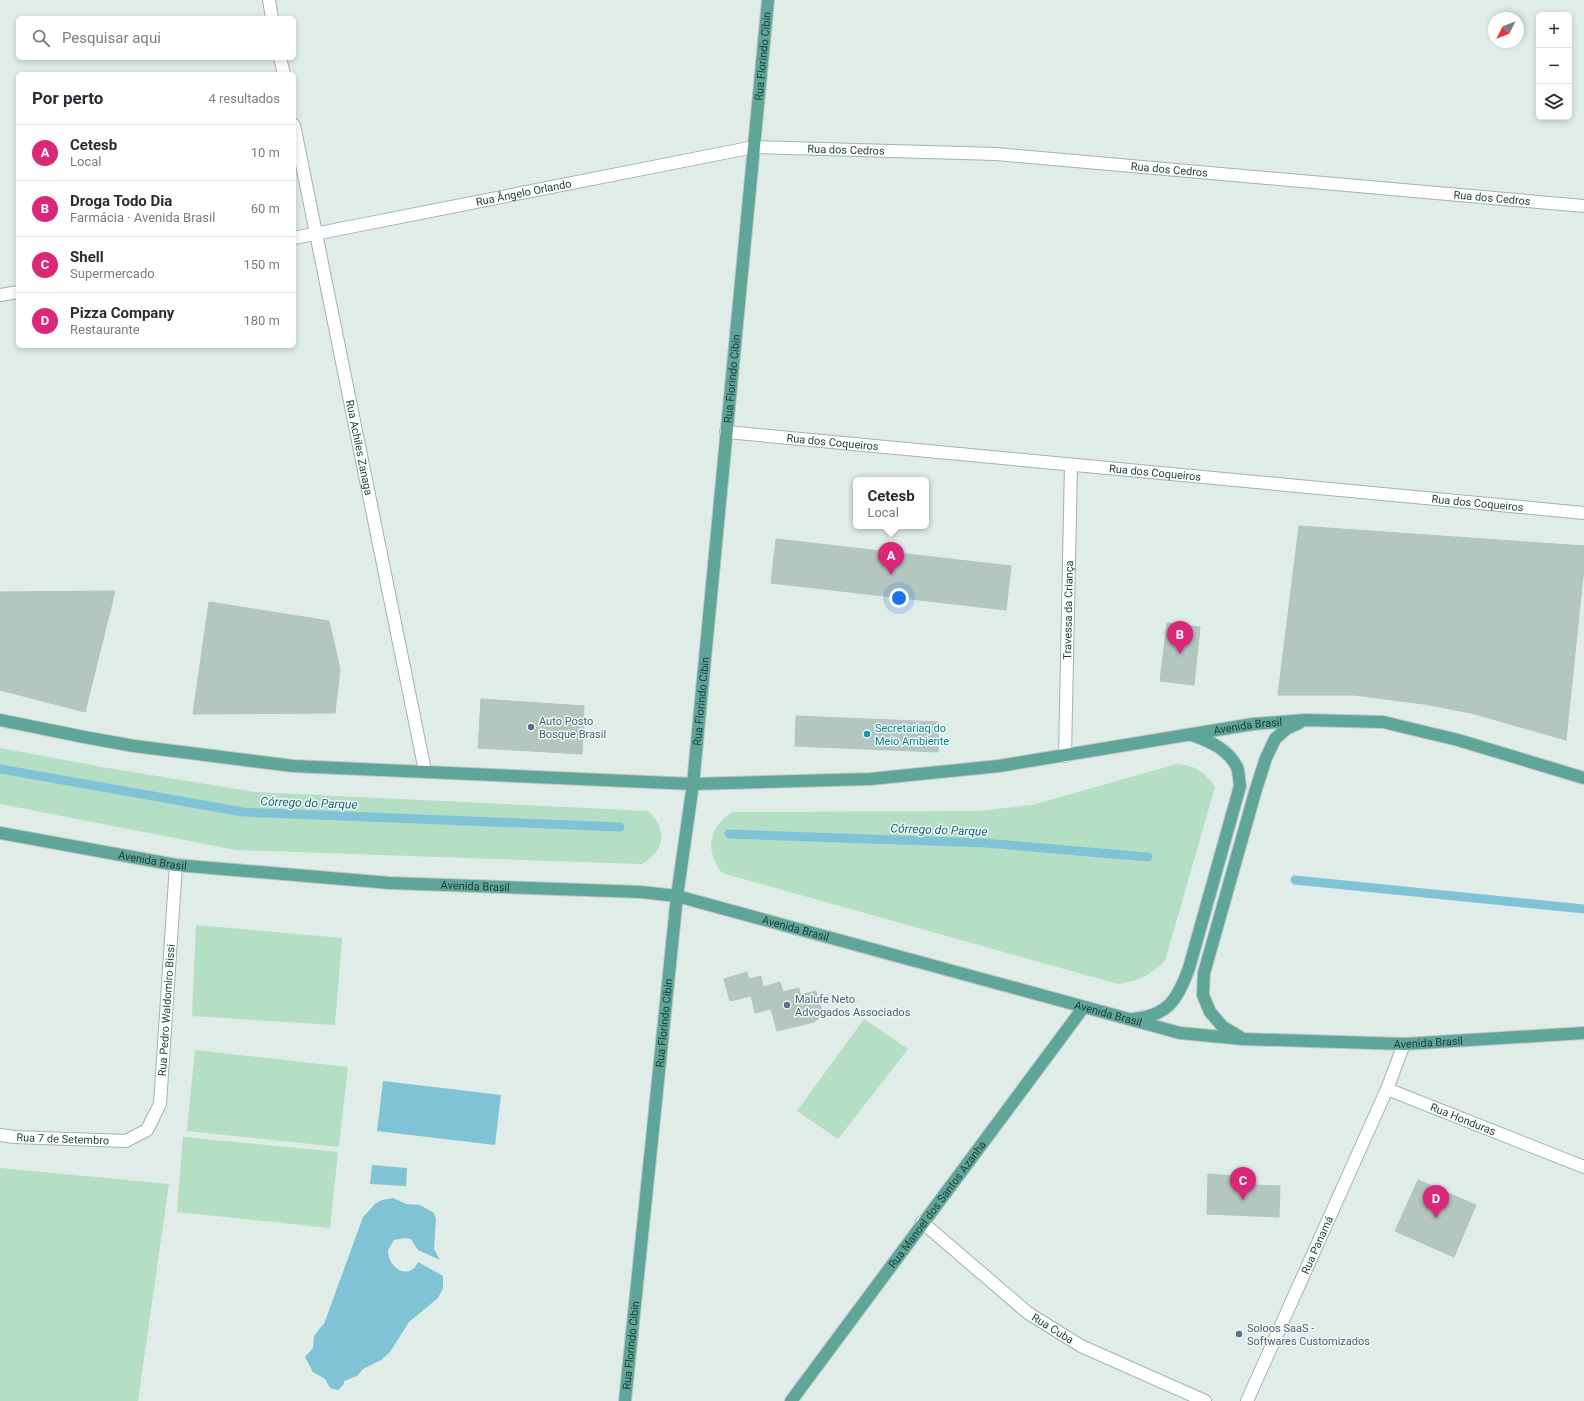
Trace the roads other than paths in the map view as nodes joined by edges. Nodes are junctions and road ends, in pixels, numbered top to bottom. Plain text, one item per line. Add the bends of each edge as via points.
1 (269, 0) edge
2 (768, 0) edge
3 (272, 16) edge
4 (280, 60) edge
5 (284, 72) edge
6 (296, 135) edge
7 (754, 147) junction
8 (1584, 206) edge
9 (316, 234) junction
10 (296, 238) edge
11 (16, 292) edge
12 (0, 295) edge
13 (726, 432) junction
14 (1070, 465) junction
15 (1584, 514) edge
16 (0, 720) edge
17 (1305, 720) junction
18 (1192, 734) junction
19 (1065, 756) junction
20 (425, 771) junction
21 (1584, 778) edge
22 (692, 784) junction
23 (0, 833) edge
24 (176, 865) junction
25 (677, 896) junction
26 (1083, 1008) junction
27 (1126, 1019) junction
28 (1584, 1033) edge
29 (1243, 1039) junction
30 (1404, 1044) junction
31 (1387, 1089) junction
32 (0, 1135) edge
33 (126, 1141) joint
34 (1584, 1167) edge
35 (922, 1222) junction
36 (625, 1401) edge
37 (791, 1401) edge
38 (1205, 1401) edge
39 (1247, 1401) edge

1 - 3 street
2 - 7 main road, Rua Florindo Cibin
4 - 5 street
6 - 9 street, Rua Achiles Zanaga
7 - 8 street, Rua dos Cedros via 996,154
7 - 9 street, Rua Ângelo Orlando
7 - 13 main road, Rua Florindo Cibin
9 - 10 street, Rua Ângelo Orlando
9 - 20 street, Rua Achiles Zanaga
11 - 12 street
13 - 14 street, Rua dos Coqueiros
13 - 22 main road, Rua Florindo Cibin
14 - 15 street, Rua dos Coqueiros
14 - 19 street, Travessa da Criança
16 - 20 main road, Avenida Brasil via 134,746 293,766
17 - 18 main road, Avenida Brasil via 1253,724
17 - 21 main road, Avenida Brasil via 1383,722 1458,740
17 - 29 main road via 1286,729 1275,739 1266,758 1204,973 1203,995 1210,1012 1223,1027
18 - 19 main road, Avenida Brasil
18 - 27 main road via 1213,743 1227,754 1237,768 1240,786 1181,991 1167,1008 1148,1017
19 - 22 main road, Avenida Brasil via 999,766 870,779
20 - 22 main road, Avenida Brasil
22 - 25 main road, Rua Florindo Cibin
23 - 24 main road, Avenida Brasil
24 - 25 main road, Avenida Brasil via 390,882 642,892
24 - 33 street, Rua Pedro Waldomiro Bissi via 160,1104 147,1130
25 - 26 main road, Avenida Brasil
25 - 36 main road, Rua Florindo Cibin
26 - 27 main road, Avenida Brasil
26 - 35 main road, Rua Manoel dos Santos Azanha
27 - 29 main road, Avenida Brasil via 1180,1033
28 - 30 main road, Avenida Brasil
29 - 30 main road, Avenida Brasil
30 - 31 street
31 - 34 street, Rua Honduras
31 - 39 street, Rua Panamá
32 - 33 street, Rua 7 de Setembro
35 - 37 main road, Rua Manoel dos Santos Azanha
35 - 38 street, Rua Cuba via 1028,1313 1081,1346

